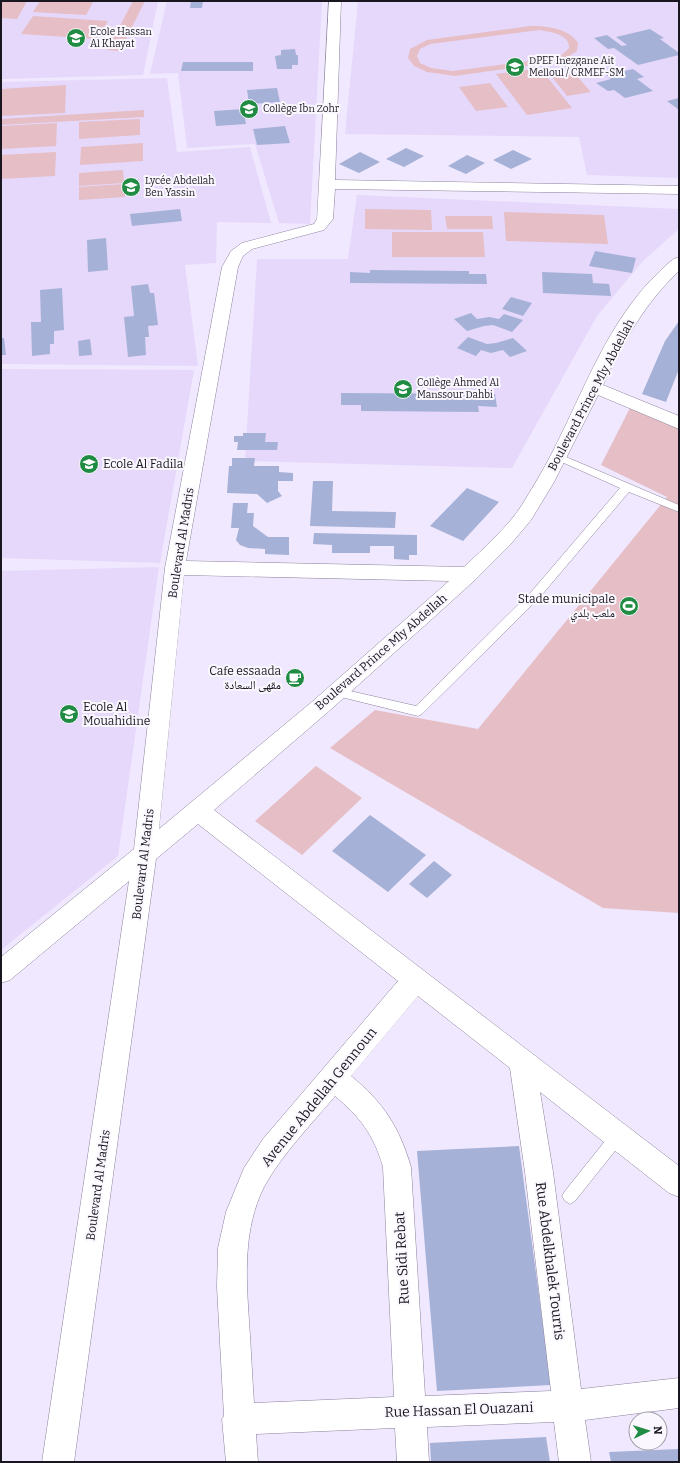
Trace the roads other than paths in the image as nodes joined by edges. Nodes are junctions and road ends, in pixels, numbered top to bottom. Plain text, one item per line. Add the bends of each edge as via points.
1 (335, 1) edge
2 (328, 184) junction
3 (679, 190) edge
4 (679, 262) edge
5 (593, 387) junction
6 (679, 422) edge
7 (559, 457) junction
8 (627, 487) junction
9 (679, 509) edge
10 (175, 568) junction
11 (469, 574) junction
12 (337, 692) junction
13 (198, 811) junction
14 (145, 853) junction
15 (1, 972) edge
16 (416, 979) junction
17 (522, 1061) junction
18 (333, 1078) junction
19 (618, 1136) junction
20 (679, 1183) edge
21 (570, 1196) dead end
22 (679, 1393) edge
23 (568, 1406) junction
24 (410, 1412) junction
25 (238, 1419) junction
26 (58, 1462) edge
27 (242, 1462) edge
28 (413, 1462) edge
29 (575, 1462) edge

1 - 2 street
2 - 3 street
2 - 10 street, Boulevard Al Madris via 324,219 319,227 247,246 236,254 230,268
4 - 5 street, Boulevard Prince Mly Abdellah via 669,270 635,311
5 - 6 street
5 - 7 street, Boulevard Prince Mly Abdellah
7 - 8 lane
7 - 11 street, Boulevard Prince Mly Abdellah via 523,517
8 - 9 lane
8 - 12 lane via 536,594 418,711
10 - 11 street
10 - 14 street, Boulevard Al Madris
11 - 12 street, Boulevard Prince Mly Abdellah
12 - 13 street, Boulevard Prince Mly Abdellah
13 - 14 street, Boulevard Prince Mly Abdellah
13 - 16 street
14 - 15 street, Boulevard Prince Mly Abdellah
14 - 26 street, Boulevard Al Madris
16 - 17 street
16 - 18 street, Avenue Abdellah Gennoun
17 - 19 street
17 - 23 street, Rue Abdelkhalek Tourris via 539,1172
18 - 24 street, Rue Sidi Rebat via 365,1105 380,1123 391,1144 397,1167
18 - 25 street, Avenue Abdellah Gennoun via 273,1149 254,1178 240,1212 232,1248
19 - 20 street
19 - 21 lane
22 - 23 street, Rue Hassan El Ouazani
23 - 24 street, Rue Hassan El Ouazani
23 - 29 street, Rue Abdelkhalek Tourris
24 - 25 street, Rue Hassan El Ouazani
24 - 28 street, Rue Sidi Rebat
25 - 27 street, Avenue Abdellah Gennoun

